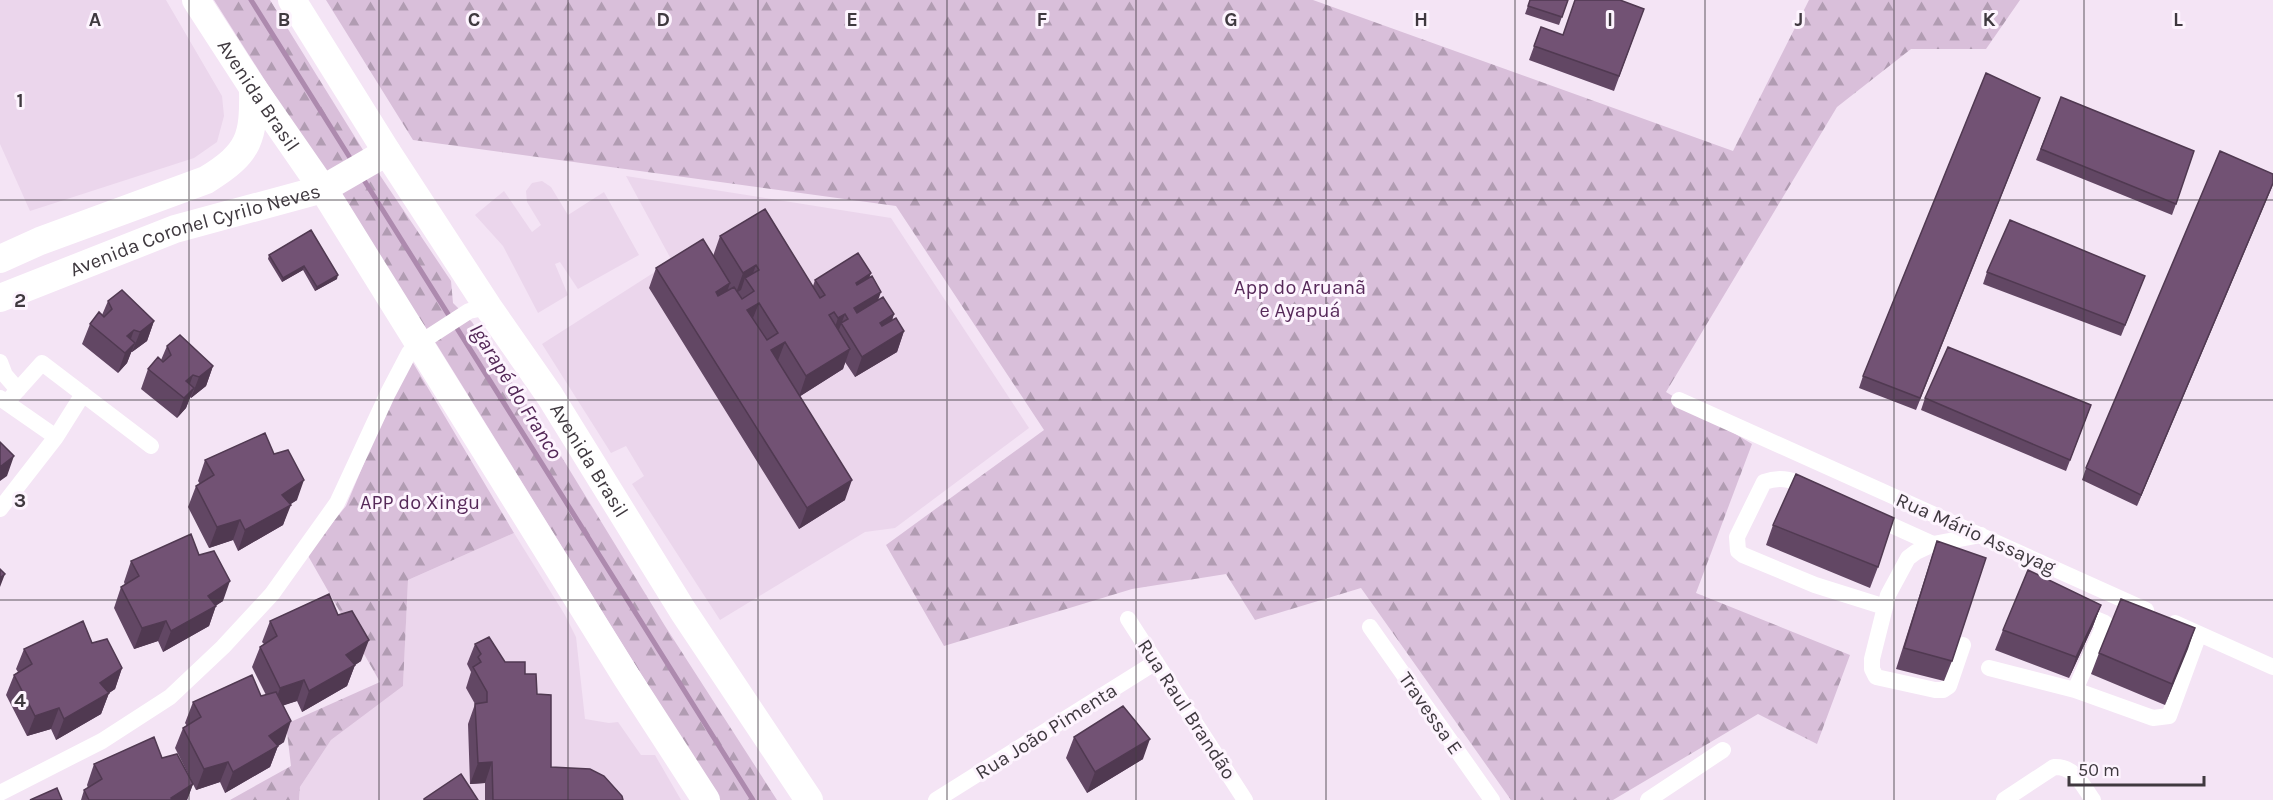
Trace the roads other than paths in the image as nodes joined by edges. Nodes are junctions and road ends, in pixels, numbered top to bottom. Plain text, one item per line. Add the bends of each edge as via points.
1 (196, 0) edge
2 (292, 0) edge
3 (253, 88) junction
4 (376, 159) junction
5 (330, 185) junction
6 (0, 258) edge
7 (0, 298) edge
8 (478, 309) junction
9 (423, 341) junction
10 (0, 362) edge
11 (18, 390) junction
12 (83, 394) junction
13 (3, 400) edge
14 (1679, 400) dead end
15 (56, 437) junction
16 (152, 446) dead end
17 (1825, 494) edge
18 (0, 509) edge
19 (1857, 509) edge
20 (1981, 536) junction
21 (1933, 544) junction
22 (1885, 607) junction
23 (2083, 614) edge
24 (1128, 619) dead end
25 (1370, 627) dead end
26 (2199, 634) junction
27 (1963, 645) edge
28 (1156, 662) junction
29 (2273, 667) edge
30 (1989, 668) dead end
31 (2075, 690) junction
32 (1723, 750) dead end
33 (0, 793) edge
34 (706, 800) edge
35 (809, 800) edge
36 (936, 800) edge
37 (1245, 800) edge
38 (1492, 800) edge
39 (1648, 800) edge
40 (2004, 800) edge
41 (2093, 800) edge

1 - 3 highway, Avenida Brasil
2 - 4 highway, Avenida Brasil
3 - 5 highway, Avenida Brasil
3 - 6 highway, Avenida Coronel Cyrilo Neves via 250,135 241,153 228,166 206,180
4 - 5 highway, Avenida Coronel Cyrilo Neves
4 - 8 highway, Avenida Brasil
5 - 7 highway, Avenida Coronel Cyrilo Neves via 175,229
5 - 9 highway, Avenida Brasil
8 - 9 street
8 - 35 highway, Avenida Brasil via 550,396 683,611
9 - 33 street via 402,364 338,503 272,594 223,647 154,708 102,741
9 - 34 highway, Avenida Brasil via 627,678
10 - 11 street via 4,375
11 - 12 street via 42,363
11 - 13 street
12 - 15 street
12 - 16 street
13 - 15 street
14 - 20 street, Rua Mário Assayag
15 - 18 street
17 - 22 street via 1792,480 1775,477 1764,482 1737,537 1738,551 1815,585
19 - 21 street
20 - 21 street
20 - 26 street, Rua Mário Assayag
21 - 22 street via 1908,558
22 - 27 street via 1872,659 1876,677 1943,690 1949,686
23 - 31 street via 2105,622
24 - 28 street, Rua Raul Brandão
25 - 38 street, Travessa E
26 - 29 street, Rua Mário Assayag
26 - 31 street via 2169,716 2153,718
28 - 36 street, Rua João Pimenta
28 - 37 street, Rua Raul Brandão
30 - 31 street
32 - 39 street
40 - 41 street via 2054,767 2064,766 2074,773

